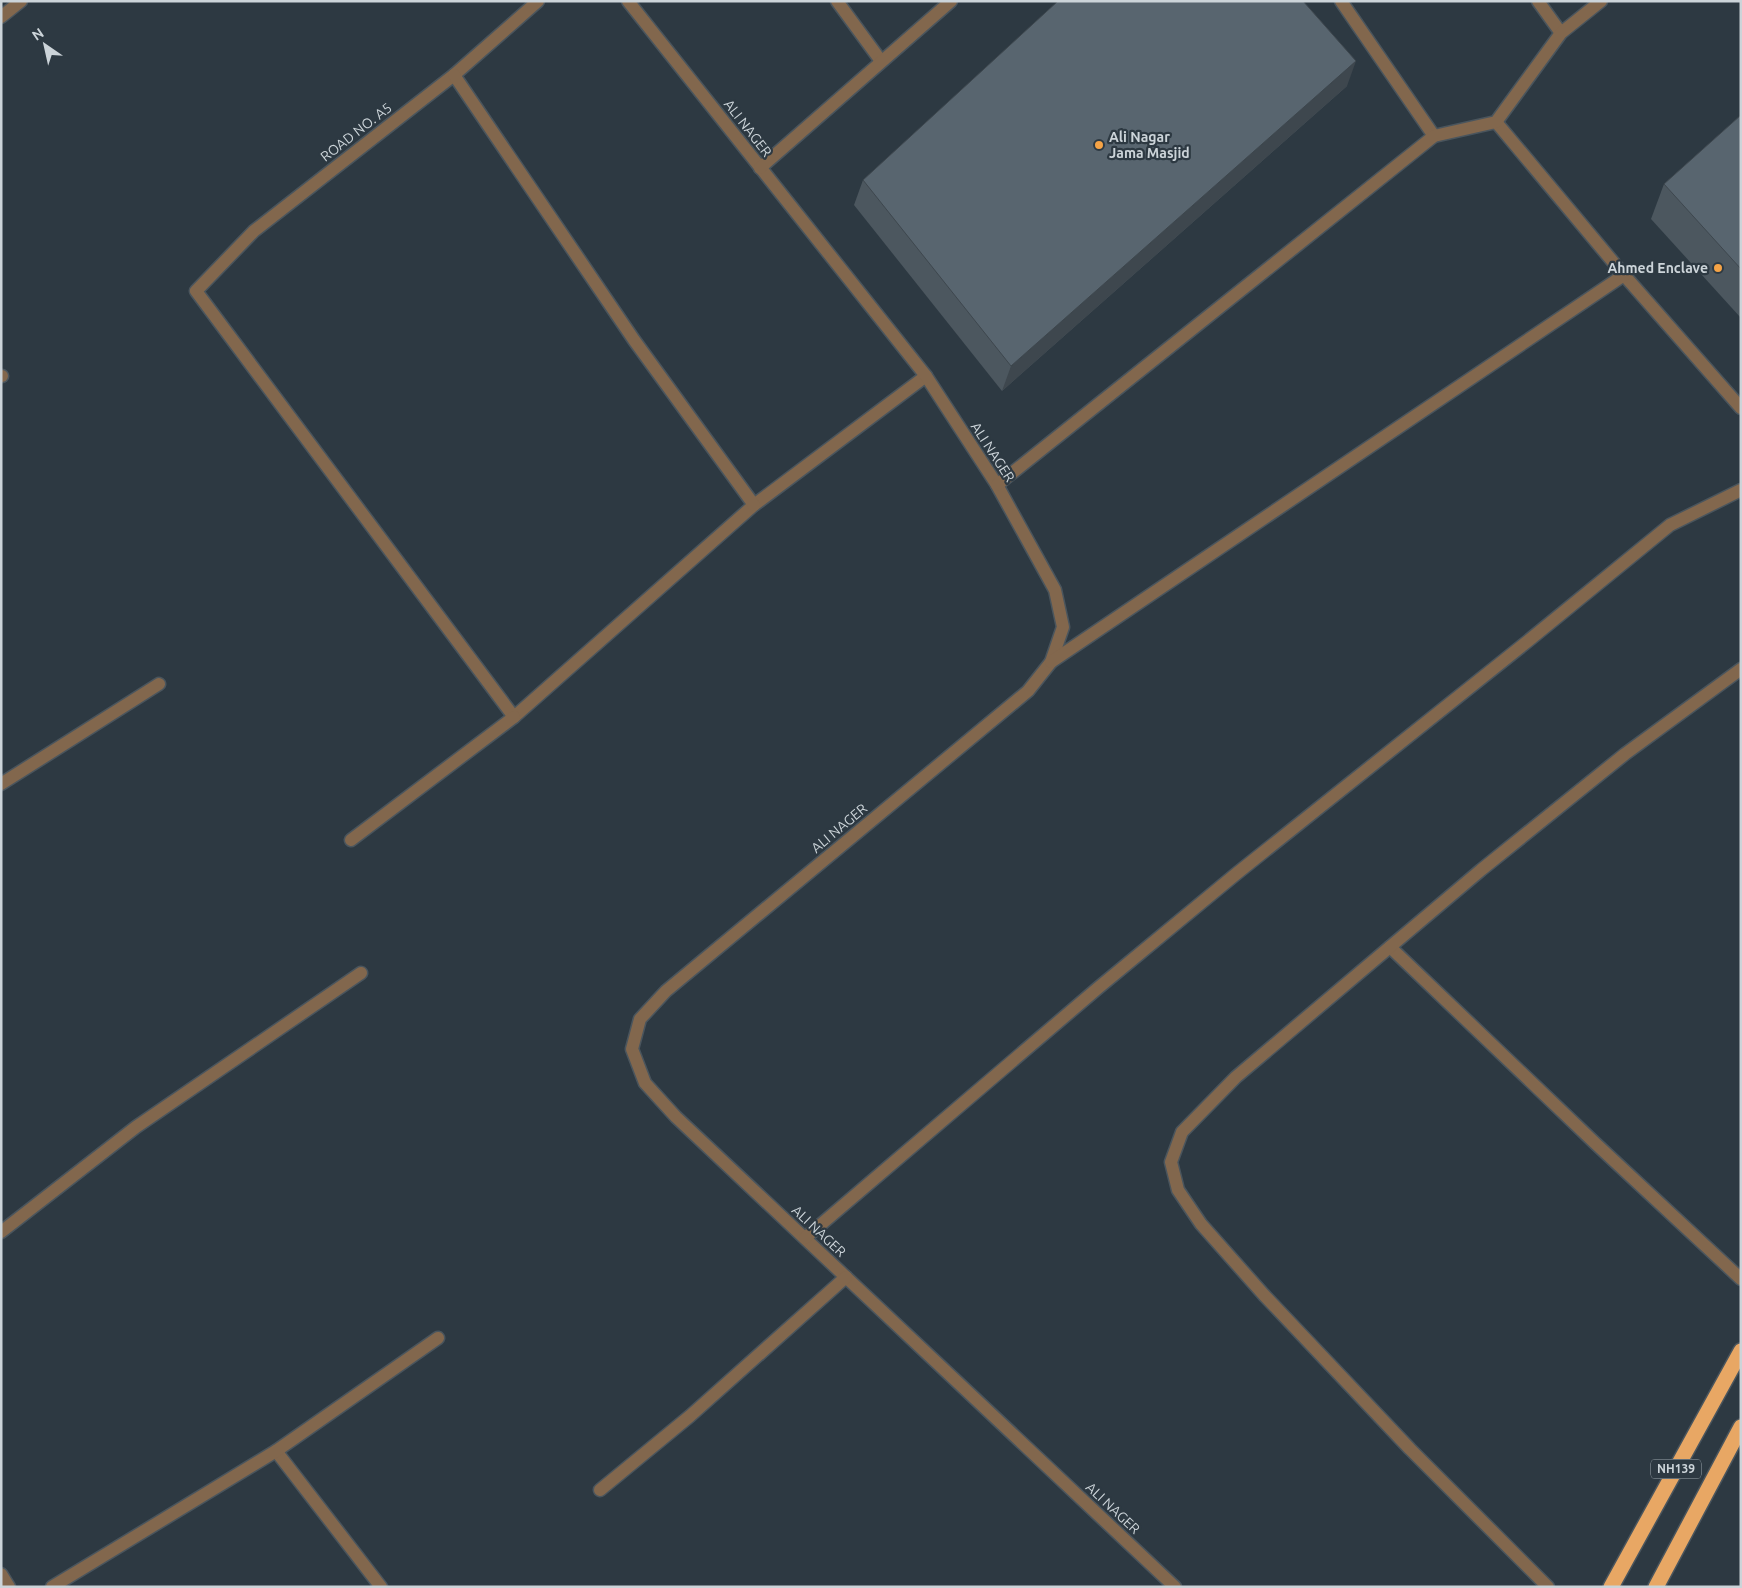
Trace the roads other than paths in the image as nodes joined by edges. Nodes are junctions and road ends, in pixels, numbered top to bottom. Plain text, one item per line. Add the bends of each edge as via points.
1 (21, 1) edge
2 (538, 1) edge
3 (628, 1) edge
4 (837, 1) edge
5 (951, 1) edge
6 (1341, 1) edge
7 (1538, 1) edge
8 (1601, 1) edge
9 (1, 18) edge
10 (1561, 32) junction
11 (881, 61) junction
12 (454, 75) junction
13 (1496, 122) junction
14 (1434, 136) junction
15 (760, 168) junction
16 (1624, 275) junction
17 (926, 376) junction
18 (1741, 408) edge
19 (997, 485) junction
20 (1741, 490) edge
21 (754, 505) junction
22 (1051, 662) junction
23 (1741, 669) edge
24 (160, 684) dead end
25 (514, 717) junction
26 (1, 784) edge
27 (351, 840) dead end
28 (1390, 947) junction
29 (361, 973) dead end
30 (1, 1232) edge
31 (805, 1238) junction
32 (846, 1277) junction
33 (1741, 1279) edge
34 (438, 1338) dead end
35 (1741, 1351) edge
36 (1741, 1427) edge
37 (276, 1451) junction
38 (600, 1490) dead end
39 (1, 1574) edge
40 (9, 1587) edge
41 (52, 1587) edge
42 (381, 1587) edge
43 (1175, 1587) edge
44 (1548, 1587) edge
45 (1611, 1587) edge
46 (1656, 1587) edge

1 - 9 street
2 - 12 street, ROAD NO. A5
3 - 15 street, ALI NAGER
4 - 11 street
5 - 11 street
6 - 14 street
7 - 10 street
8 - 10 street
10 - 13 street
11 - 15 street
12 - 21 street via 634,340
12 - 25 street, ROAD NO. A5 via 254,231 196,291
13 - 14 street
13 - 16 street
14 - 19 street
15 - 17 street, ALI NAGER
16 - 18 street
16 - 22 street
17 - 19 street, ALI NAGER
17 - 21 street
19 - 22 street, ALI NAGER via 1055,590 1063,627
20 - 31 street via 1670,525 1098,988
21 - 25 street
22 - 31 street, ALI NAGER via 1028,691 666,991 640,1019 632,1049 646,1083 676,1117
23 - 28 street via 1626,754
24 - 26 street
25 - 27 street
28 - 33 street
28 - 44 street via 1236,1077 1182,1132 1171,1162 1178,1190 1201,1224 1410,1449
29 - 30 street via 136,1127
31 - 32 street, ALI NAGER
32 - 38 street via 690,1416
32 - 43 street, ALI NAGER
34 - 37 street
35 - 45 highway, NH139
36 - 46 highway, NH139
37 - 41 street
37 - 42 street
39 - 40 street

